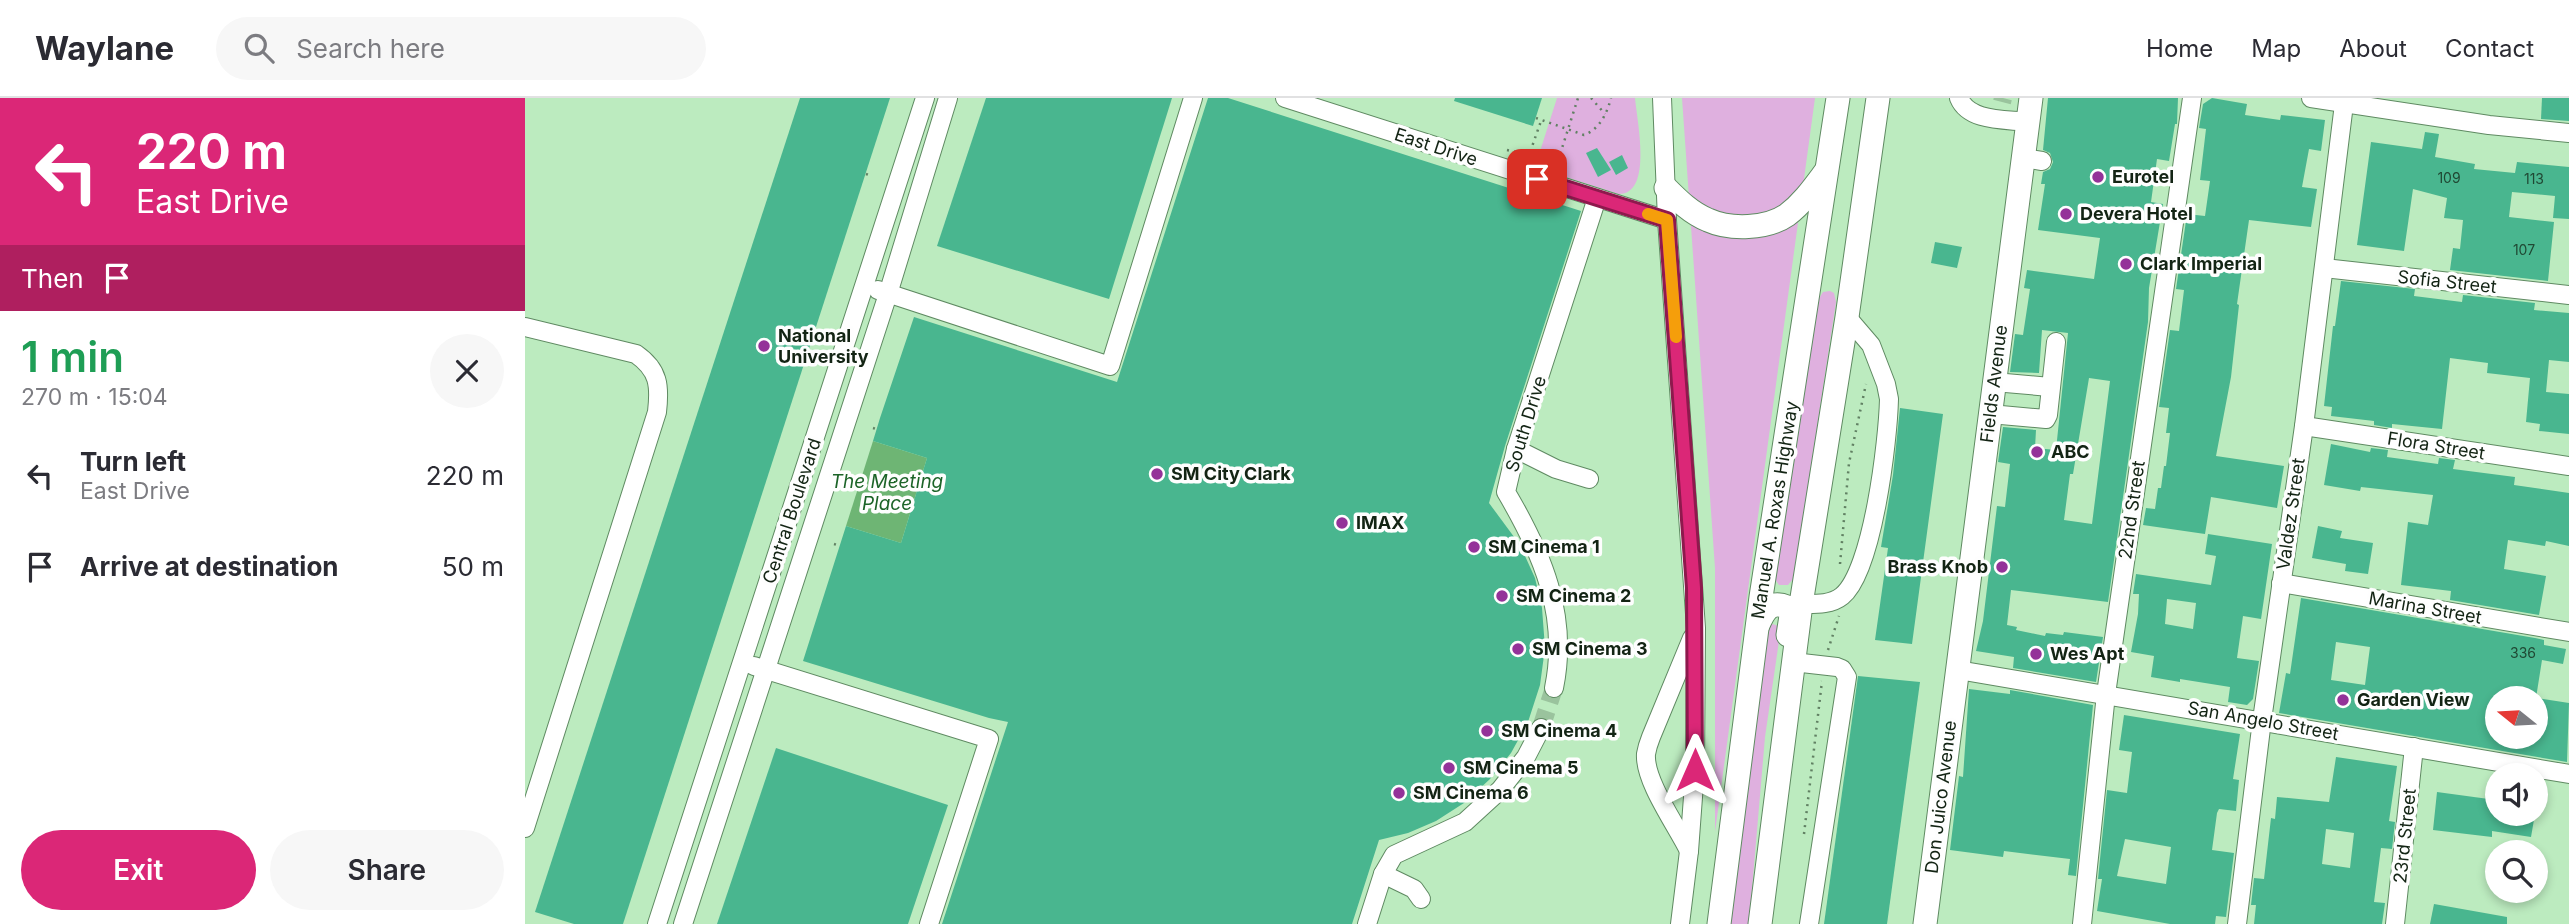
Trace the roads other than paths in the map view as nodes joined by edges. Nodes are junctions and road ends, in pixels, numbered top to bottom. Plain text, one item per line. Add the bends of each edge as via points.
1 (925, 98) edge
2 (948, 98) edge
3 (1193, 98) edge
4 (1285, 98) edge
5 (1661, 98) edge
6 (1838, 98) edge
7 (1878, 98) edge
8 (1959, 98) edge
9 (2031, 98) edge
10 (2192, 98) edge
11 (2311, 98) edge
12 (2344, 104) junction
13 (2028, 122) junction
14 (2569, 133) edge
15 (1828, 168) junction
16 (1666, 188) junction
17 (1597, 198) junction
18 (1667, 220) junction
19 (2324, 268) junction
20 (864, 286) junction
21 (888, 294) junction
22 (2569, 295) edge
23 (1847, 317) junction
24 (525, 327) edge
25 (2056, 342) dead end
26 (1994, 382) junction
27 (2050, 387) junction
28 (1990, 414) junction
29 (2304, 426) junction
30 (1516, 449) junction
31 (2569, 466) edge
32 (1589, 479) dead end
33 (2281, 583) junction
34 (1801, 604) junction
35 (1758, 625) junction
36 (1696, 628) junction
37 (2569, 632) edge
38 (743, 662) junction
39 (1793, 662) junction
40 (765, 670) junction
41 (1958, 670) junction
42 (1554, 688) tunnel mouth
43 (2106, 694) junction
44 (2262, 720) junction
45 (1541, 728) tunnel mouth
46 (2414, 747) junction
47 (2569, 774) edge
48 (1773, 821) junction
49 (525, 828) edge
50 (1689, 851) junction
51 (1383, 874) junction
52 (1421, 900) dead end
53 (657, 924) edge
54 (683, 924) edge
55 (929, 924) edge
56 (1367, 924) edge
57 (1680, 924) edge
58 (1719, 924) edge
59 (1760, 924) edge
60 (1809, 924) edge
61 (1925, 924) edge
62 (2082, 924) edge
63 (2237, 924) edge
64 (2395, 924) edge

1 - 20 street, Central Boulevard
2 - 21 street, Central Boulevard
3 - 21 street via 1110,366
4 - 17 street, East Drive
5 - 16 street
6 - 15 main road, Manuel A. Roxas Highway
7 - 23 main road
8 - 13 street via 1962,106 1976,115 2001,110
9 - 13 main road, Fields Avenue
10 - 43 street, 22nd Street
11 - 12 street
12 - 14 street
12 - 19 street, Valdez Street
13 - 26 main road, Fields Avenue via 2033,159
15 - 16 main road via 1785,216 1763,225 1710,222 1686,208
15 - 35 main road, Manuel A. Roxas Highway
16 - 18 street
17 - 18 street, East Drive
17 - 30 street, South Drive
18 - 36 street
19 - 22 street, Sofia Street
19 - 29 street, Valdez Street
20 - 21 street
20 - 38 street, Central Boulevard
21 - 40 street, Central Boulevard
23 - 34 main road
23 - 34 street via 1871,345 1886,384 1888,413 1868,549 1856,579 1840,599
24 - 49 street via 636,354 656,374 660,389 653,425
25 - 27 street
26 - 27 street
26 - 28 main road, Fields Avenue
27 - 28 street via 2046,419
28 - 41 main road, Fields Avenue
29 - 31 street, Flora Street
29 - 33 street, Valdez Street
30 - 32 street
30 - 42 street, South Drive via 1506,492 1532,536 1546,572 1560,660
33 - 37 street, Marina Street
33 - 44 street, Valdez Street
34 - 39 main road
35 - 48 main road via 1770,606 1781,605 1790,611 1767,805
35 - 58 main road, Manuel A. Roxas Highway
36 - 50 street
36 - 50 street via 1646,753 1648,769
38 - 40 street
38 - 53 street, Central Boulevard
39 - 48 main road
39 - 60 street via 1842,669 1847,677
40 - 54 street, Central Boulevard
40 - 55 street via 989,738
41 - 43 street, San Angelo Street
41 - 61 main road, Don Juico Avenue
43 - 44 street, San Angelo Street
43 - 62 street, 22nd Street
44 - 46 street, San Angelo Street
44 - 63 street, Valdez Street
45 - 51 street via 1500,790 1465,822 1394,855
46 - 47 street, San Angelo Street
46 - 64 street, 23rd Street
48 - 59 main road
50 - 57 street
51 - 52 street via 1415,889
51 - 56 street

